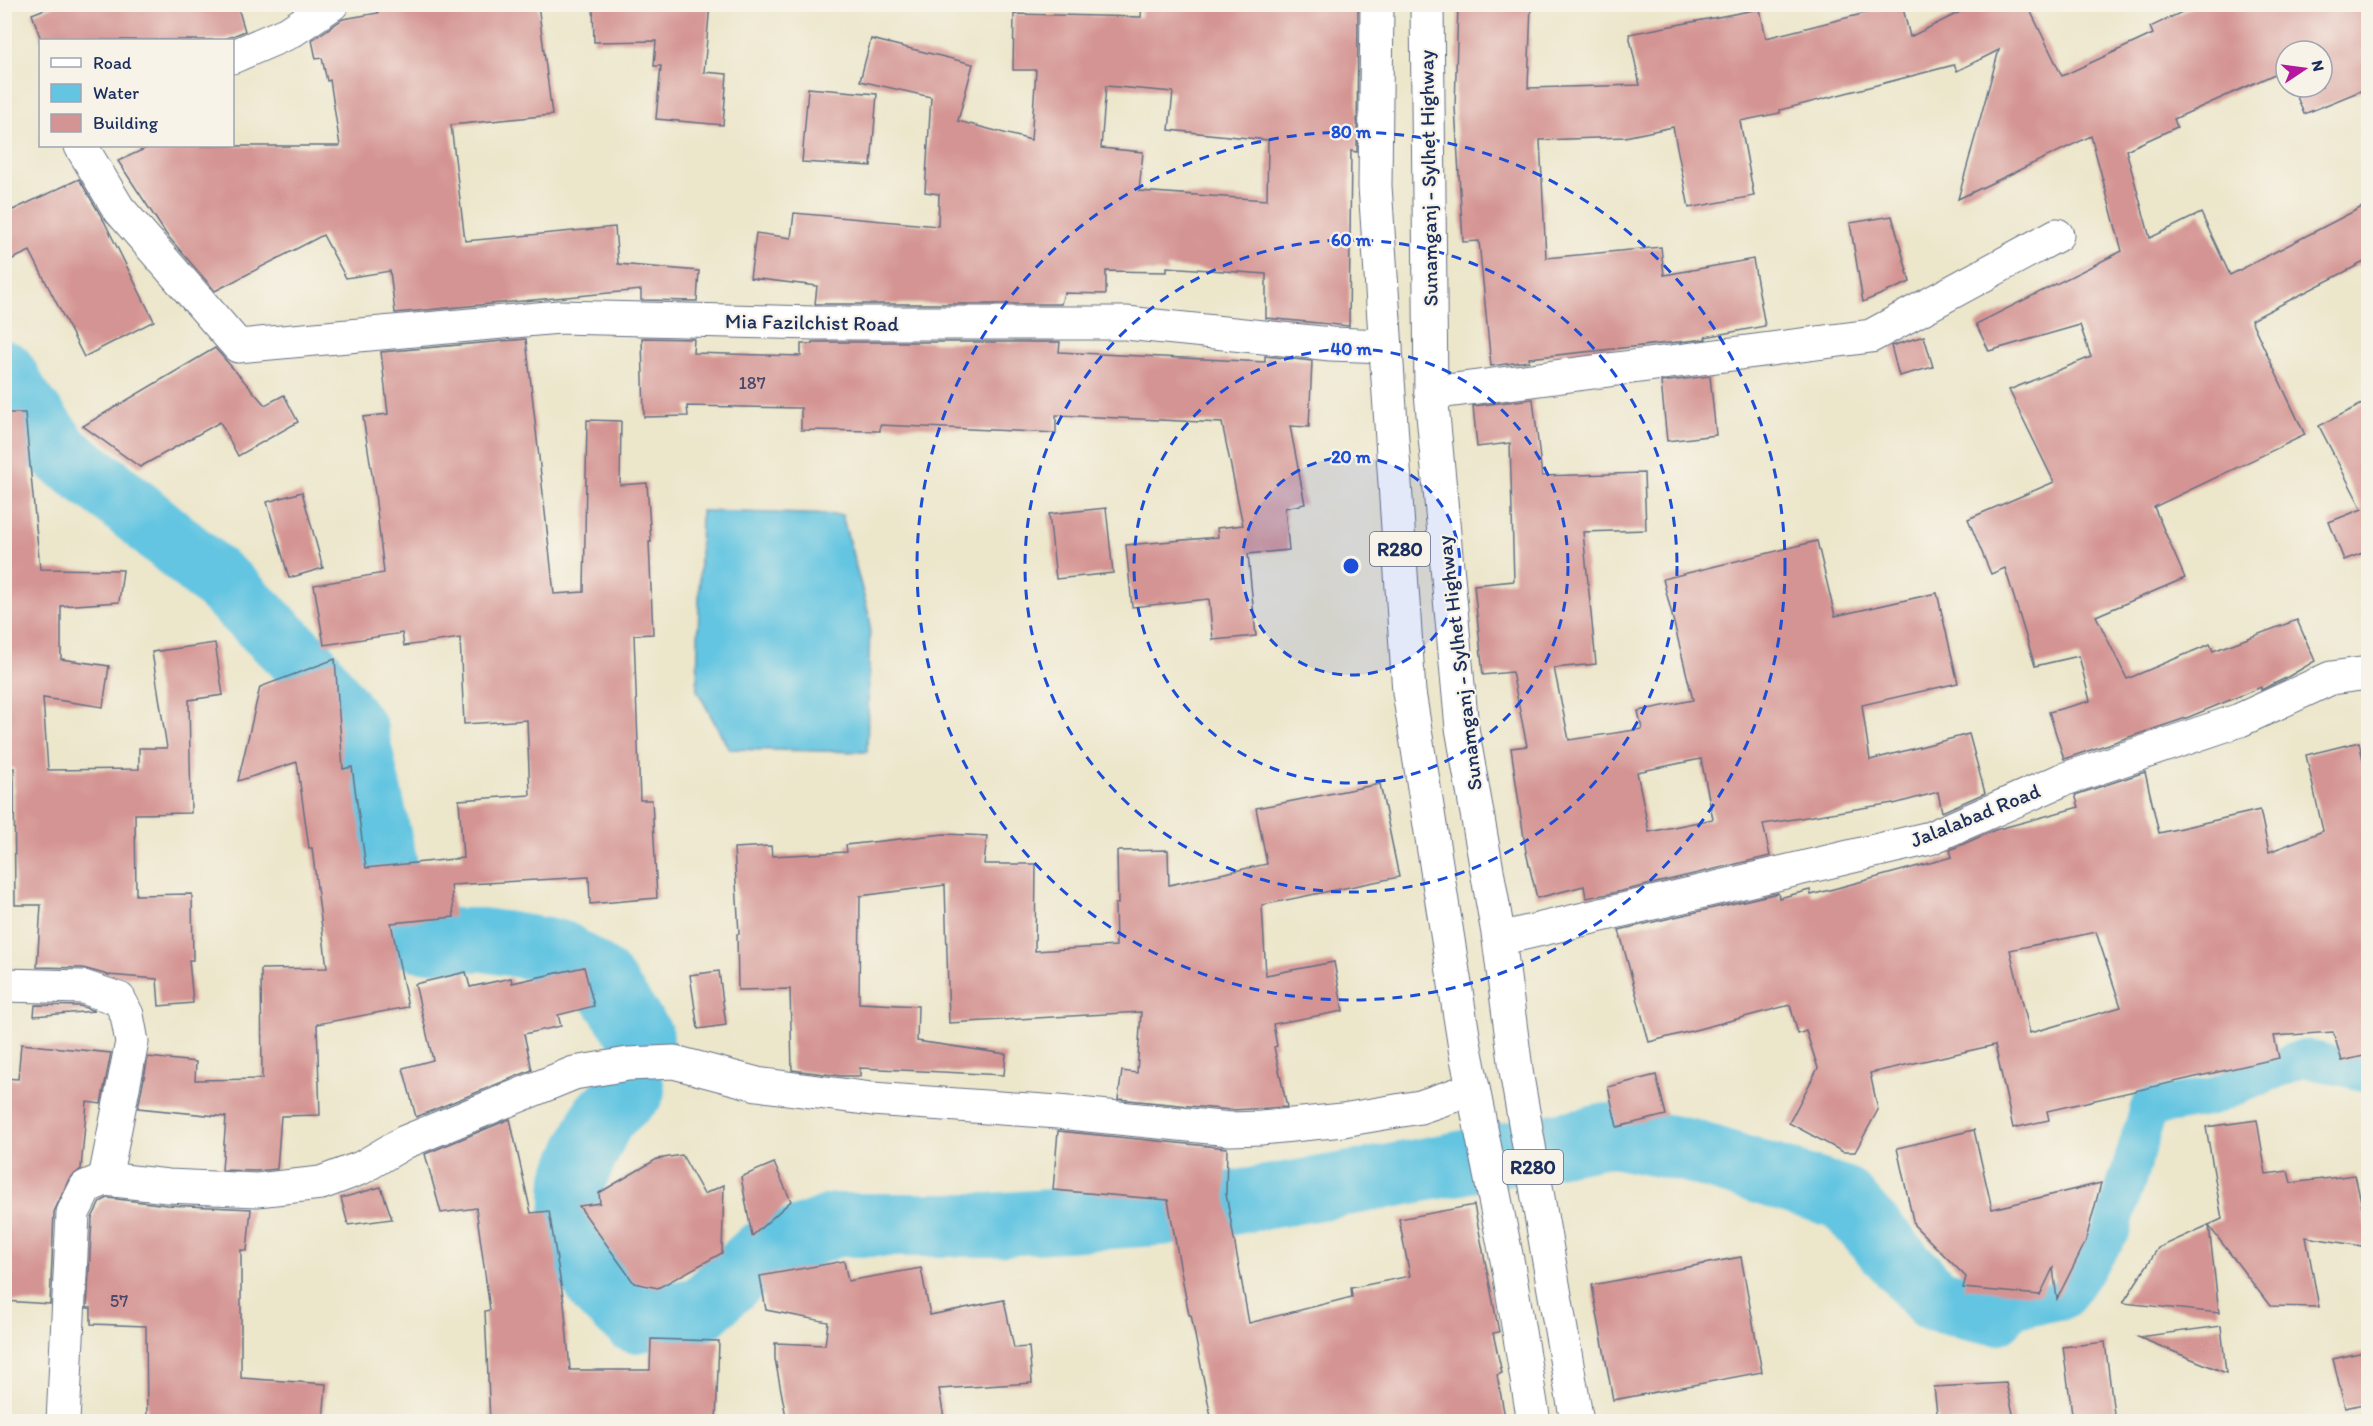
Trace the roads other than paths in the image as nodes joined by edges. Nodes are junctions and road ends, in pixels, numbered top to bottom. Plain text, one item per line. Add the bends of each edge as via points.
1 (332, 4) edge
2 (1377, 4) edge
3 (1427, 4) edge
4 (234, 56) edge
5 (82, 147) edge
6 (2057, 235) dead end
7 (1386, 346) junction
8 (1431, 393) junction
9 (2368, 673) edge
10 (1499, 939) junction
11 (4, 985) edge
12 (1473, 1089) junction
13 (105, 1179) junction
14 (63, 1422) edge
15 (1534, 1422) edge
16 (1576, 1422) edge

1 - 4 street via 290,32
2 - 7 street, R280 via 1375,186
3 - 8 street, Sunamganj - Sylhet Highway / R280
5 - 7 street, Mia Fazilchist Road via 118,208 238,346 559,317 815,323 1126,323
6 - 8 street via 1871,336
7 - 12 street, R280 via 1409,692
8 - 10 street, Sunamganj - Sylhet Highway / R280 via 1462,728
9 - 10 street, Jalalabad Road via 2331,678 2240,720 2062,780 1930,838
10 - 16 street, Sunamganj - Sylhet Highway / R280 via 1517,1077
11 - 13 street via 83,987 119,999 127,1015 132,1042
12 - 13 street via 1420,1107 1343,1120 1230,1129 872,1099 757,1084 675,1062 627,1064 574,1072 405,1142 361,1168 321,1183 257,1190
12 - 15 street, R280
13 - 14 street via 86,1187 73,1213

